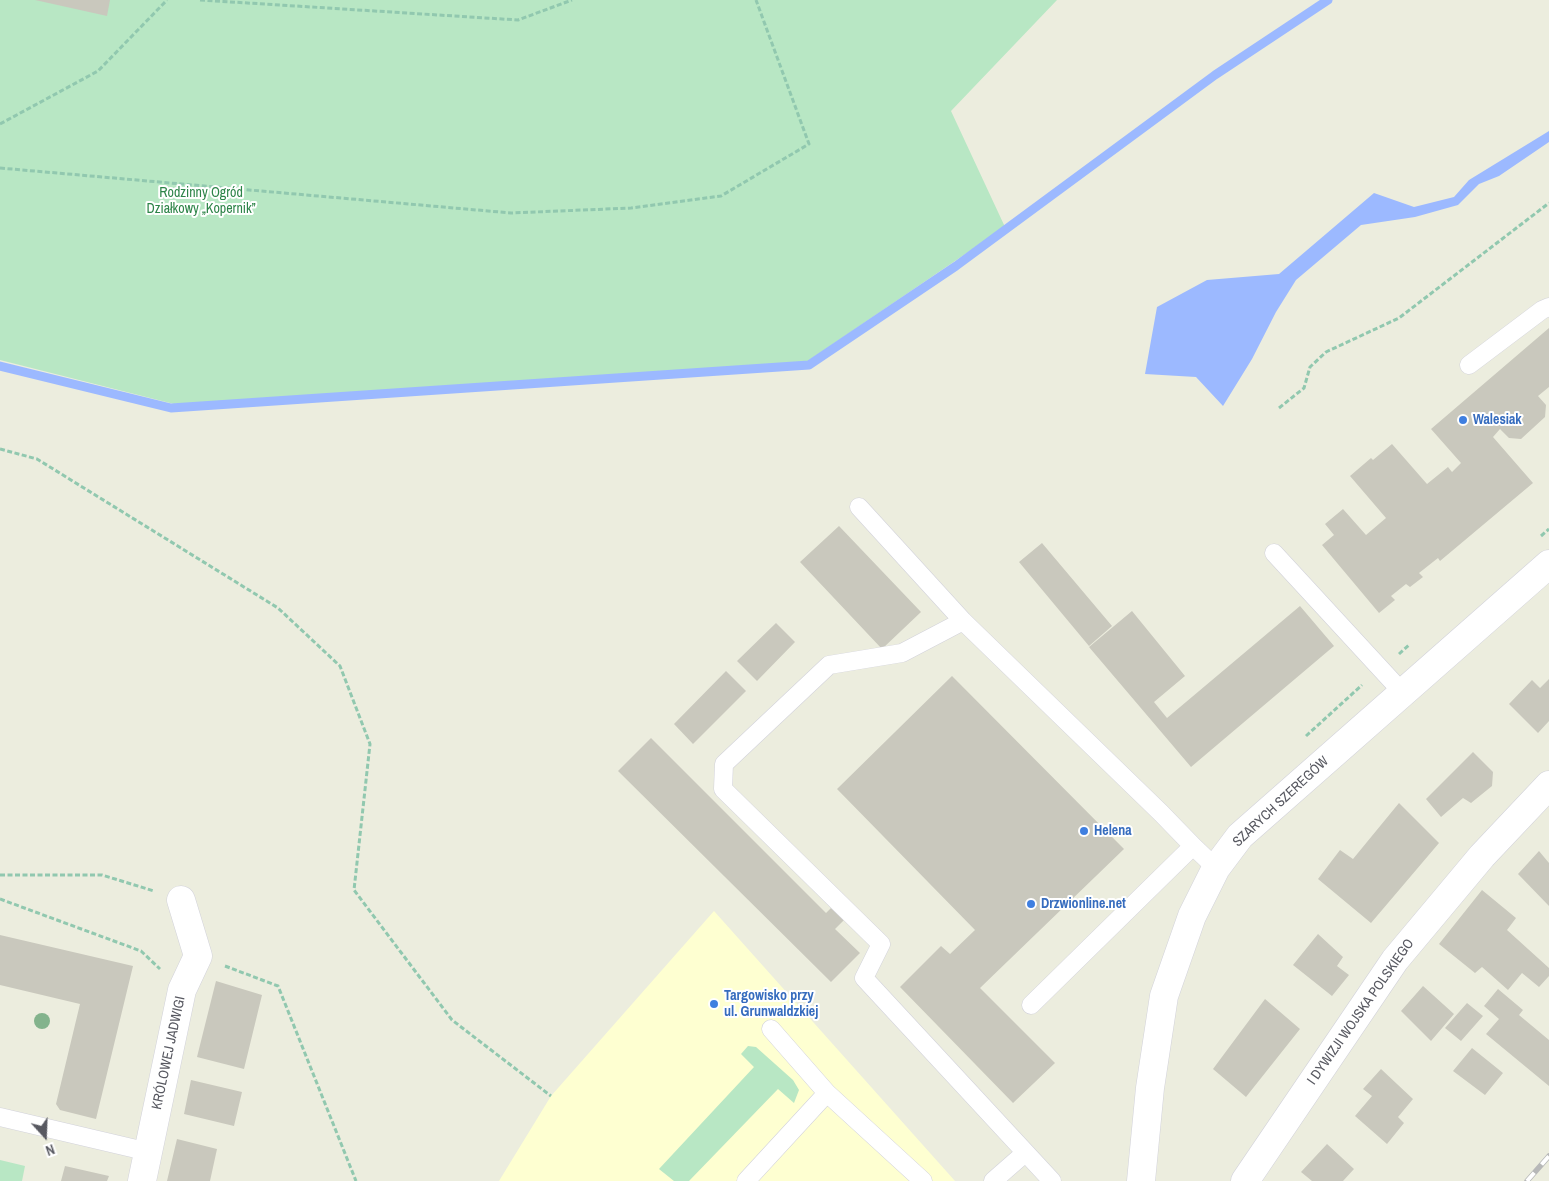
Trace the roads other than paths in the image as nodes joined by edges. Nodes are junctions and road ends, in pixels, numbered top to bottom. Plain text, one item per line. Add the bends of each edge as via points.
1 (1549, 307) edge
2 (1469, 365) dead end
3 (859, 507) dead end
4 (1274, 553) dead end
5 (1549, 564) edge
6 (963, 621) junction
7 (1403, 693) junction
8 (1549, 785) edge
9 (1193, 846) junction
10 (1216, 868) junction
11 (181, 900) road end
12 (1031, 1006) dead end
13 (771, 1029) dead end
14 (827, 1093) junction
15 (0, 1117) edge
16 (149, 1152) junction
17 (1025, 1153) junction
18 (142, 1181) edge
19 (746, 1181) edge
20 (923, 1181) edge
21 (993, 1181) edge
22 (1052, 1181) edge
23 (1141, 1181) edge
24 (1244, 1181) edge

1 - 2 lane
3 - 6 lane
4 - 7 lane
5 - 7 street, SZARYCH SZEREGÓW
6 - 9 lane
6 - 17 lane via 902,653 829,665 724,764 723,789 881,944 864,978
7 - 10 street, SZARYCH SZEREGÓW via 1240,836
8 - 24 street, I DYWIZJI WOJSKA POLSKIEGO via 1482,856 1395,960
9 - 10 lane
9 - 12 lane
10 - 23 street, SZARYCH SZEREGÓW via 1192,916 1164,996 1150,1088
11 - 16 street, KRÓLOWEJ JADWIGI via 198,956 182,990
13 - 14 lane
14 - 19 lane
14 - 20 lane via 906,1174
15 - 16 lane
16 - 18 street, KRÓLOWEJ JADWIGI
17 - 21 lane
17 - 22 lane

